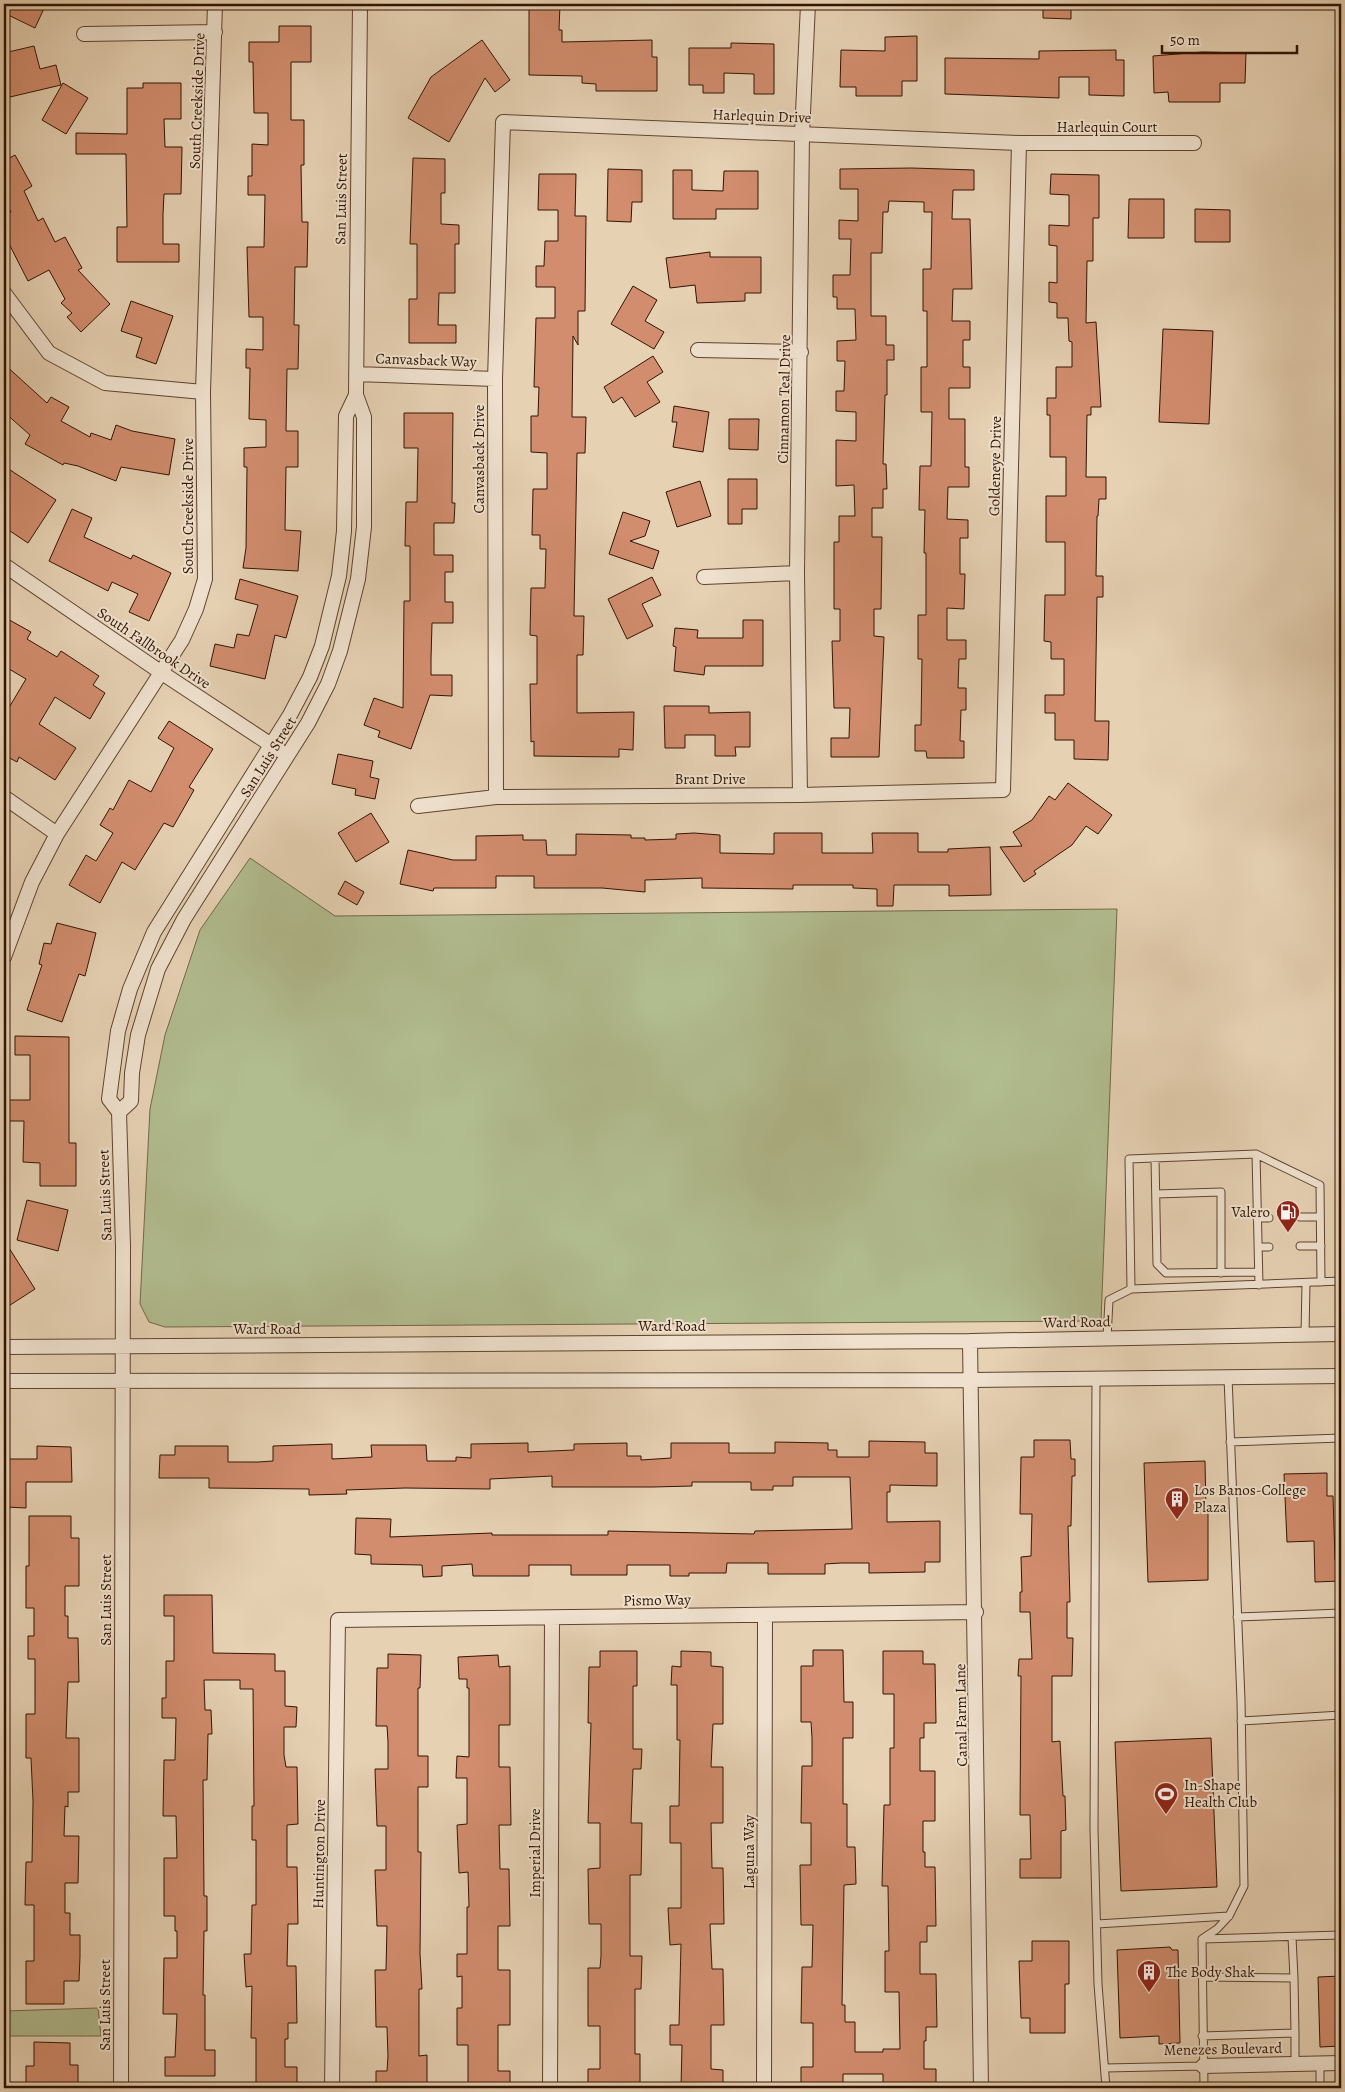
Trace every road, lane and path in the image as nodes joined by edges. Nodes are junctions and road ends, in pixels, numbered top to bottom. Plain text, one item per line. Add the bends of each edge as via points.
1 (215, 4) edge
2 (360, 4) edge
3 (808, 4) edge
4 (216, 32) junction
5 (84, 34) dead end
6 (503, 122) joint
7 (802, 134) junction
8 (1194, 143) dead end
9 (1019, 144) junction
10 (4, 293) edge
11 (698, 350) dead end
12 (801, 352) junction
13 (356, 374) junction
14 (495, 379) junction
15 (203, 392) junction
16 (356, 395) junction
17 (4, 565) edge
18 (797, 573) junction
19 (704, 577) dead end
20 (162, 673) junction
21 (272, 746) junction
22 (288, 755) junction
23 (1003, 790) joint
24 (800, 795) junction
25 (496, 796) junction
26 (4, 797) edge
27 (418, 806) dead end
28 (57, 834) junction
29 (4, 957) edge
30 (119, 1112) junction
31 (1256, 1154) junction
32 (1155, 1158) junction
33 (1156, 1194) junction
34 (1300, 1217) dead end
35 (1320, 1217) junction
36 (1258, 1218) junction
37 (1269, 1218) dead end
38 (1300, 1246) dead end
39 (1321, 1246) junction
40 (1269, 1247) dead end
41 (1258, 1248) junction
42 (1258, 1272) junction
43 (1221, 1273) junction
44 (1341, 1281) edge
45 (1321, 1282) junction
46 (1306, 1283) junction
47 (1259, 1285) junction
48 (1131, 1289) junction
49 (1341, 1334) edge
50 (1304, 1335) junction
51 (1107, 1338) junction
52 (970, 1341) junction
53 (4, 1346) edge
54 (123, 1346) junction
55 (1341, 1376) edge
56 (1228, 1377) junction
57 (1096, 1378) junction
58 (123, 1380) junction
59 (971, 1380) junction
60 (4, 1381) edge
61 (1341, 1438) edge
62 (1230, 1442) junction
63 (976, 1612) junction
64 (1341, 1613) edge
65 (765, 1615) junction
66 (1237, 1617) junction
67 (552, 1618) junction
68 (338, 1620) joint
69 (1341, 1716) edge
70 (1241, 1721) junction
71 (1230, 1916) junction
72 (1097, 1924) junction
73 (1341, 1935) edge
74 (1292, 1937) junction
75 (1202, 1939) junction
76 (1202, 1978) junction
77 (1294, 1978) junction
78 (1295, 2033) junction
79 (1202, 2036) junction
80 (1341, 2063) edge
81 (1295, 2064) junction
82 (1320, 2064) junction
83 (1203, 2066) junction
84 (1105, 2068) junction
85 (121, 2088) edge
86 (332, 2088) edge
87 (550, 2088) edge
88 (764, 2088) edge
89 (981, 2088) edge
90 (1106, 2088) edge
91 (1204, 2088) edge
92 (1320, 2088) edge

1 - 4 street, South Creekside Drive
2 - 13 street, San Luis Street
3 - 7 street, Cinnamon Teal Drive
4 - 5 street
4 - 15 street, South Creekside Drive
6 - 7 street, Harlequin Drive
6 - 14 street, Canvasback Drive
7 - 9 street, Harlequin Drive
7 - 12 street, Cinnamon Teal Drive
8 - 9 street, Harlequin Court
9 - 23 street, Goldeneye Drive
10 - 15 street via 49,353 105,383
11 - 12 street
12 - 18 street, Cinnamon Teal Drive
13 - 14 street, Canvasback Way
13 - 16 street, San Luis Street
14 - 25 street, Canvasback Drive
15 - 20 street, South Creekside Drive via 205,579 196,609
16 - 21 street, San Luis Street via 346,416 344,531 330,616 310,677
16 - 22 street, San Luis Street via 364,417 364,527 358,579 349,620 328,684
17 - 20 street, South Fallbrook Drive
18 - 19 street
18 - 24 street, Cinnamon Teal Drive
20 - 21 street, South Fallbrook Drive
20 - 28 street, South Creekside Drive
21 - 22 street, South Fallbrook Drive
21 - 30 street, San Luis Street via 170,904 141,961 118,1031 112,1072 109,1099
22 - 30 street, San Luis Street via 184,919 158,969 138,1035 131,1101
23 - 24 street, Brant Drive
24 - 25 street, Brant Drive
25 - 27 street, Brant Drive
26 - 28 street
28 - 29 street, South Creekside Drive via 32,882
30 - 54 street, San Luis Street
31 - 32 lane
31 - 35 lane via 1320,1184
31 - 36 lane
32 - 33 lane
32 - 48 lane via 1129,1160
33 - 43 lane via 1157,1264 1166,1273
33 - 43 lane via 1221,1192
34 - 35 lane
35 - 39 lane
36 - 37 lane
36 - 41 lane
38 - 39 lane
39 - 45 lane
40 - 41 lane
41 - 42 lane
42 - 43 lane
42 - 47 lane
44 - 45 lane
45 - 46 lane
46 - 47 lane
46 - 50 lane
47 - 48 lane
48 - 51 lane via 1109,1300
49 - 50 street, Ward Road
50 - 51 street, Ward Road
51 - 52 street, Ward Road
52 - 54 street, Ward Road
52 - 59 street, Canal Farm Lane
53 - 54 street, Ward Road
54 - 58 street, San Luis Street
55 - 56 street
56 - 57 street
56 - 62 lane
57 - 59 street
57 - 72 lane via 1094,1829
58 - 59 street
58 - 60 street
58 - 85 street, San Luis Street
59 - 63 street, Canal Farm Lane
61 - 62 lane
62 - 66 lane
63 - 65 street, Pismo Way
63 - 89 street, Canal Farm Lane
64 - 66 lane
65 - 67 street, Pismo Way
65 - 88 street, Laguna Way
66 - 70 lane
67 - 68 street, Pismo Way
67 - 87 street, Imperial Drive
68 - 86 street, Huntington Drive
69 - 70 lane
70 - 71 lane via 1244,1886
71 - 72 lane
71 - 75 lane
72 - 84 lane
73 - 74 lane
74 - 75 lane
74 - 77 lane
75 - 76 lane
76 - 77 lane
76 - 79 lane
77 - 78 lane
78 - 79 lane
78 - 81 lane
79 - 83 lane
80 - 82 street, Menezes Boulevard
81 - 82 street, Menezes Boulevard
81 - 83 street, Menezes Boulevard
82 - 92 lane
83 - 84 lane, Menezes Boulevard
83 - 91 lane
84 - 90 lane

